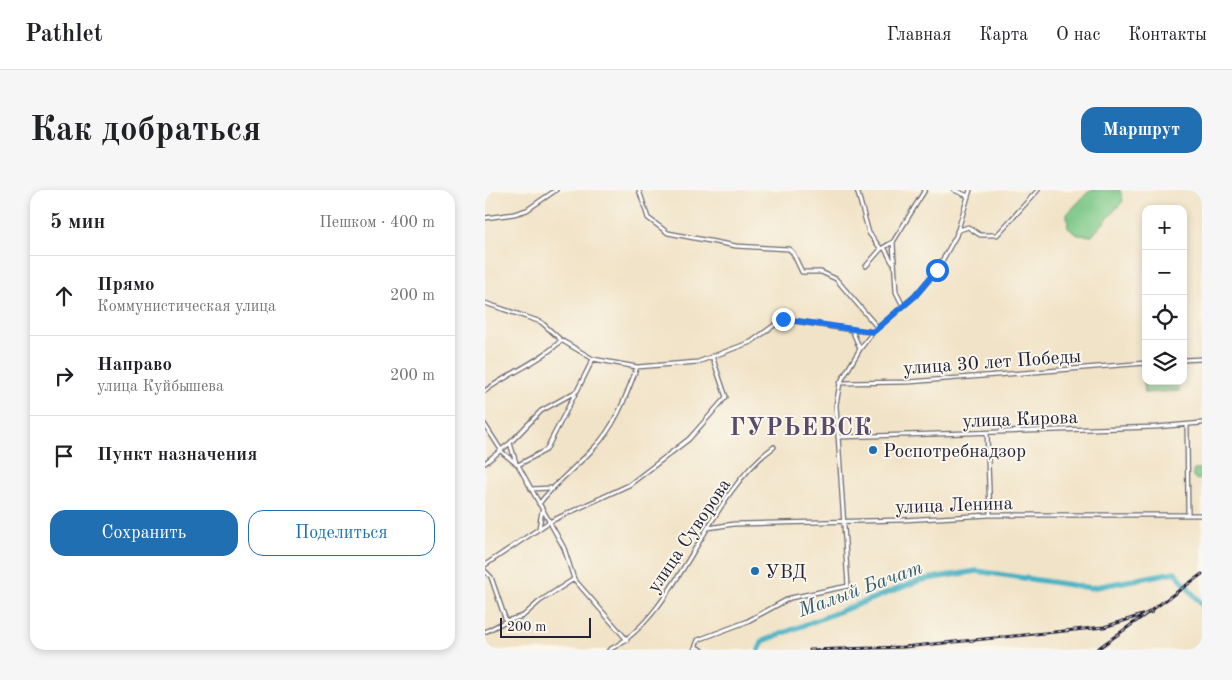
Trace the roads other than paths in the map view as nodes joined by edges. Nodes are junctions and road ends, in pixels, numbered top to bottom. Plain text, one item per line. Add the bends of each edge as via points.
1 (556, 190) edge
2 (639, 190) edge
3 (857, 190) edge
4 (925, 190) edge
5 (954, 190) edge
6 (970, 190) edge
7 (1038, 190) edge
8 (968, 196) junction
9 (485, 218) edge
10 (957, 231) junction
11 (893, 242) junction
12 (883, 248) junction
13 (894, 264) junction
14 (866, 266) dead end
15 (485, 304) edge
16 (903, 306) junction
17 (878, 328) junction
18 (853, 330) junction
19 (873, 332) junction
20 (561, 340) junction
21 (860, 349) junction
22 (712, 356) junction
23 (593, 359) junction
24 (1202, 359) edge
25 (1187, 360) edge
26 (1142, 363) edge
27 (637, 367) junction
28 (840, 383) junction
29 (485, 391) edge
30 (575, 393) junction
31 (1202, 423) edge
32 (485, 425) edge
33 (1187, 425) junction
34 (987, 433) junction
35 (839, 437) junction
36 (511, 442) junction
37 (774, 448) dead end
38 (501, 450) junction
39 (485, 463) edge
40 (517, 464) junction
41 (551, 488) junction
42 (531, 489) junction
43 (539, 504) junction
44 (542, 510) junction
45 (990, 514) junction
46 (1188, 515) junction
47 (1202, 515) edge
48 (844, 521) junction
49 (549, 522) junction
50 (539, 528) junction
51 (709, 528) junction
52 (485, 565) edge
53 (485, 570) edge
54 (574, 579) junction
55 (506, 621) junction
56 (485, 632) edge
57 (627, 640) junction
58 (695, 648) edge
59 (609, 650) edge
60 (702, 650) edge

1 - 9 street via 527,210
2 - 17 street via 648,218 668,233 736,246 789,249 802,272 821,272 836,279
3 - 12 street via 869,232
4 - 11 street
5 - 8 street
6 - 8 street
7 - 10 street via 997,235 980,235 968,227
8 - 10 street
10 - 16 street via 937,270
11 - 12 street
11 - 13 street
12 - 13 street
12 - 14 street
13 - 16 street via 896,295
15 - 20 street via 541,322
16 - 17 street
17 - 19 street
18 - 19 street
18 - 21 street
18 - 22 street via 783,319 751,342
19 - 21 street
20 - 23 street
20 - 29 street
21 - 28 street
22 - 27 street via 698,362
22 - 49 street via 726,397 689,439 629,485
23 - 27 street
23 - 30 street
24 - 25 street
26 - 28 street, улица 30 лет Победы via 909,382
27 - 41 street via 618,413 604,436
28 - 35 street via 837,405
30 - 36 street via 541,411
30 - 40 street via 547,448
31 - 33 street, улица Кирова
32 - 38 street
33 - 34 street, улица Кирова
33 - 46 street
34 - 35 street, улица Кирова
34 - 45 street
35 - 48 street
36 - 38 street
36 - 40 street
37 - 51 street, улица Суворова via 747,474
38 - 39 street
38 - 40 street
40 - 42 street
41 - 42 street
41 - 43 street
42 - 43 street
43 - 44 street
44 - 49 street
44 - 50 street
45 - 46 street, улица Ленина
45 - 48 street, улица Ленина
46 - 47 street, улица Ленина
48 - 51 street, улица Ленина via 735,524
48 - 58 street via 848,586 790,598 740,625 698,640
49 - 50 street
49 - 54 street via 564,548
50 - 52 street
51 - 57 street, улица Суворова via 656,608
53 - 55 street via 491,578
54 - 55 street via 523,616
54 - 57 street
55 - 56 street
57 - 59 street, улица Суворова
58 - 60 street

